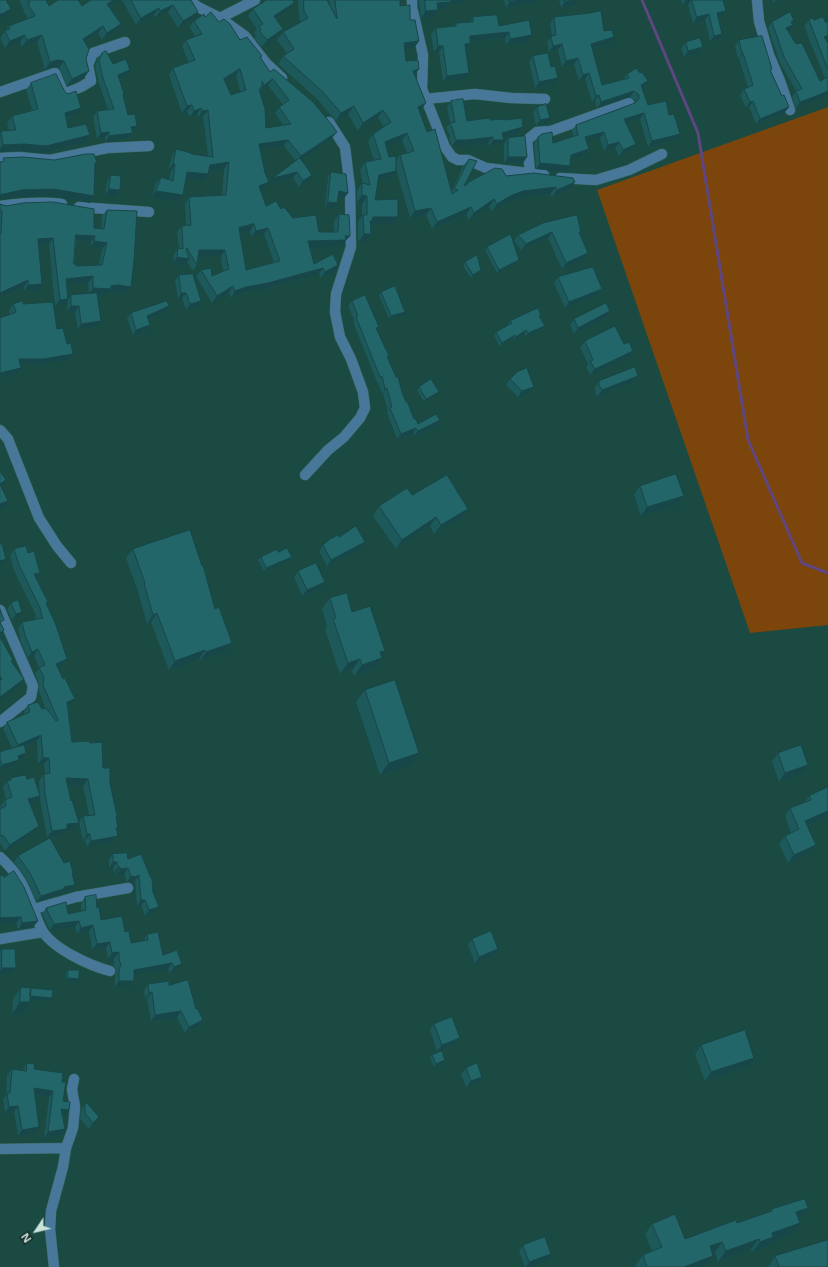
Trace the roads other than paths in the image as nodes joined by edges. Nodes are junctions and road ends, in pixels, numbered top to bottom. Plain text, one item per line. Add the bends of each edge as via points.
1 (188, 0) edge
2 (255, 0) edge
3 (412, 0) edge
4 (757, 0) edge
5 (220, 18) junction
6 (125, 42) dead end
7 (288, 84) edge
8 (0, 92) edge
9 (425, 99) junction
10 (545, 99) dead end
11 (629, 103) dead end
12 (790, 110) edge
13 (324, 115) edge
14 (149, 146) dead end
15 (662, 154) dead end
16 (0, 158) edge
17 (530, 173) junction
18 (0, 206) edge
19 (150, 212) dead end
20 (0, 430) edge
21 (305, 475) dead end
22 (71, 564) dead end
23 (0, 610) edge
24 (0, 722) edge
25 (0, 857) edge
26 (128, 888) dead end
27 (34, 909) junction
28 (43, 932) junction
29 (0, 939) edge
30 (110, 971) dead end
31 (74, 1079) dead end
32 (66, 1148) junction
33 (0, 1149) edge
34 (54, 1267) edge

1 - 5 street
2 - 5 street
3 - 9 street via 423,55 422,89
4 - 12 street via 759,21
5 - 7 street via 245,36 266,63
6 - 8 street via 93,53 88,65 91,81 64,94 55,73
9 - 10 street via 476,94
9 - 17 street via 445,147 452,156 486,168
11 - 17 street via 551,131 537,132 527,140
13 - 21 street via 340,137 347,153 352,240 336,294 335,312 340,336 363,392 365,408 344,437
14 - 16 street via 107,148 50,160
15 - 17 street via 629,170 596,180 556,178
18 - 19 street via 49,202 89,209
20 - 22 street via 8,439 39,518
23 - 24 street via 33,686 31,697
25 - 27 street via 20,879
26 - 27 street via 76,897
27 - 28 street
28 - 29 street
28 - 30 street via 65,951 96,967
31 - 32 street via 73,1128
32 - 33 street
32 - 34 street via 51,1211

